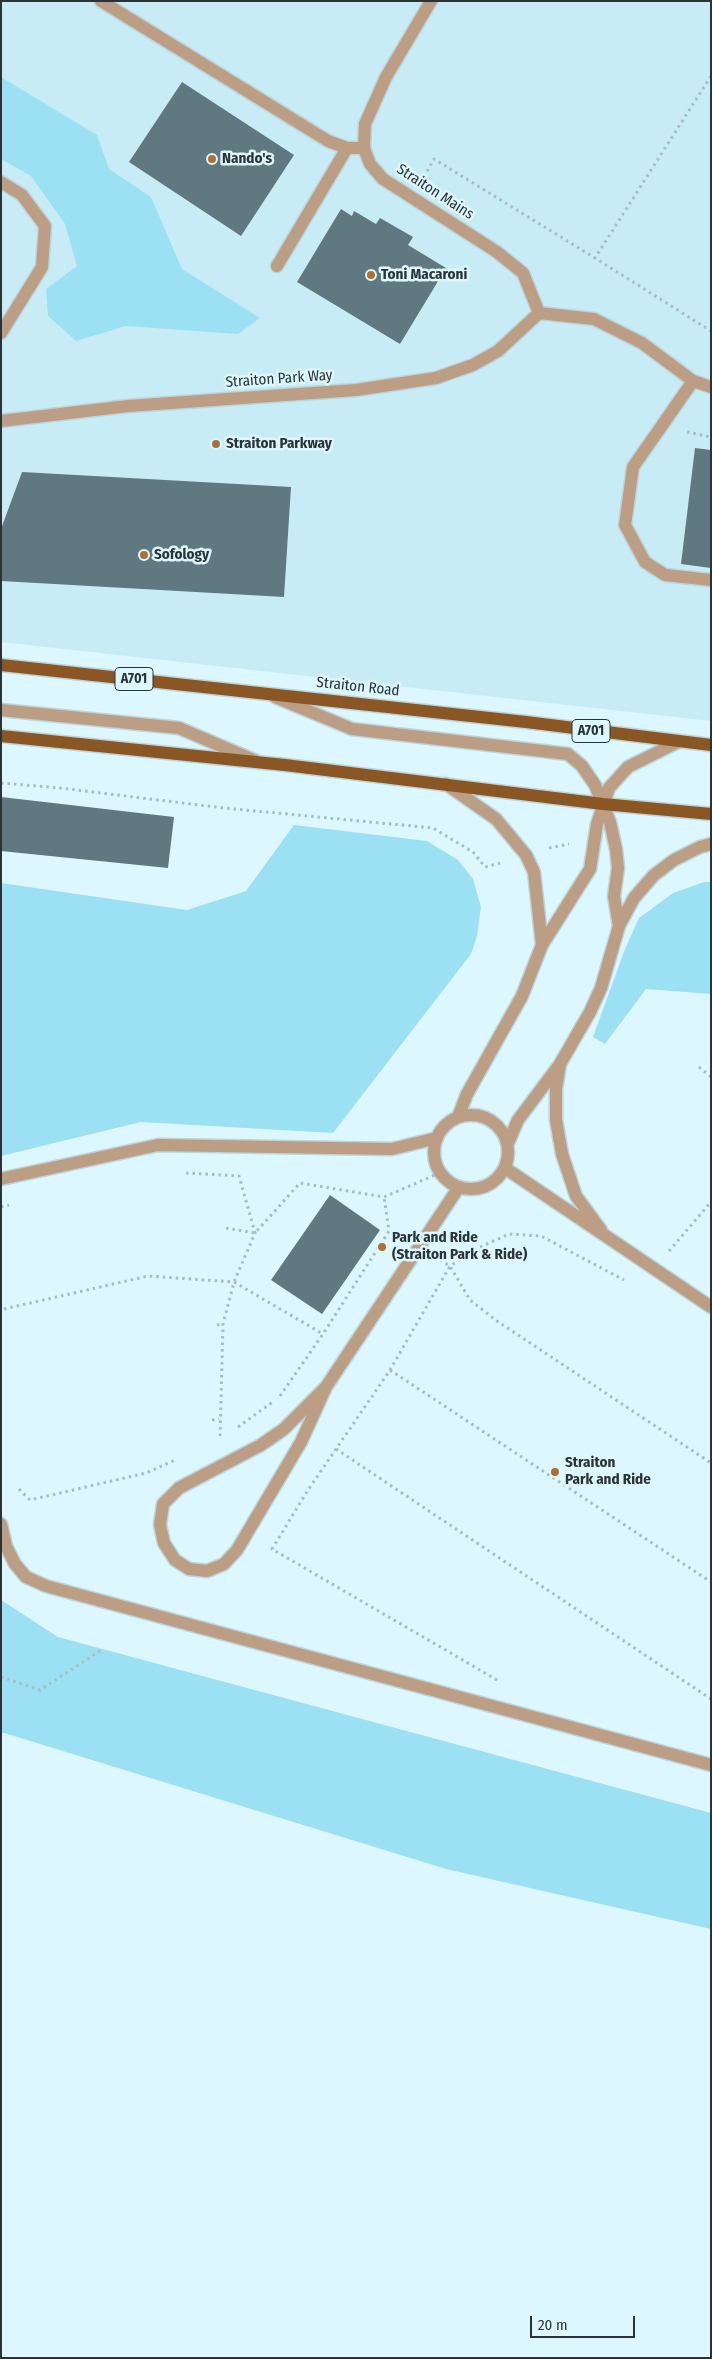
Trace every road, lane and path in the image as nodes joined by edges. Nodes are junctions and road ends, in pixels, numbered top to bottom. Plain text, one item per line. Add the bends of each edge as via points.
1 (101, 1) edge
2 (431, 1) edge
3 (711, 76) edge
4 (347, 148) junction
5 (364, 148) junction
6 (1, 182) edge
7 (414, 197) junction
8 (595, 258) junction
9 (277, 266) dead end
10 (539, 313) junction
11 (711, 331) edge
12 (1, 333) edge
13 (692, 381) junction
14 (711, 387) edge
15 (1, 422) edge
16 (711, 580) edge
17 (1, 664) edge
18 (267, 693) junction
19 (1, 710) edge
20 (1, 736) edge
21 (678, 742) junction
22 (711, 746) edge
23 (260, 763) junction
24 (1, 783) edge
25 (446, 783) junction
26 (603, 804) junction
27 (711, 814) edge
28 (592, 844) junction
29 (711, 844) edge
30 (526, 855) junction
31 (618, 926) junction
32 (542, 945) junction
33 (560, 1064) junction
34 (699, 1068) dead end
35 (711, 1077) edge
36 (458, 1117) junction
37 (437, 1138) junction
38 (508, 1143) junction
39 (504, 1168) junction
40 (182, 1172) dead end
41 (440, 1172) junction
42 (1, 1179) edge
43 (459, 1187) junction
44 (384, 1197) junction
45 (711, 1202) edge
46 (11, 1204) dead end
47 (1, 1207) edge
48 (226, 1228) dead end
49 (255, 1233) junction
50 (606, 1238) junction
51 (419, 1246) junction
52 (667, 1253) dead end
53 (450, 1266) junction
54 (234, 1282) junction
55 (629, 1283) dead end
56 (711, 1307) edge
57 (4, 1309) dead end
58 (223, 1324) junction
59 (217, 1325) dead end
60 (323, 1334) junction
61 (390, 1370) junction
62 (326, 1387) junction
63 (219, 1419) junction
64 (212, 1420) dead end
65 (235, 1429) dead end
66 (227, 1434) dead end
67 (220, 1439) junction
68 (212, 1443) dead end
69 (336, 1449) junction
70 (179, 1458) dead end
71 (711, 1463) edge
72 (19, 1489) dead end
73 (1, 1524) edge
74 (711, 1582) edge
75 (103, 1649) dead end
76 (1, 1677) edge
77 (498, 1681) dead end
78 (711, 1699) edge
79 (711, 1765) edge

1 - 4 street via 328,142
2 - 5 street via 386,77 368,116
3 - 8 path
4 - 5 street
4 - 9 street
5 - 7 street, Straiton Mains via 370,164 383,179
6 - 12 street via 22,195 45,226 42,267
7 - 8 path via 434,160
7 - 10 street, Straiton Mains via 523,273
8 - 11 path
10 - 13 street via 594,319 642,343
10 - 15 street, Straiton Park Way via 498,351 473,365 436,378 356,390 128,406
13 - 14 street
13 - 16 street via 633,467 625,525 645,562 665,575
17 - 18 main road, Straiton Road / A701
18 - 21 main road, Straiton Road / A701
18 - 26 street via 352,729 568,754 596,785
19 - 23 street via 179,728
20 - 23 main road
21 - 22 main road, Straiton Road / A701
21 - 26 street via 628,767 609,788
23 - 25 main road
24 - 30 path via 433,828 473,852 485,867
25 - 26 main road
25 - 30 street via 496,819
26 - 27 main road
26 - 28 street
26 - 31 street via 616,849 618,868 614,896
28 - 30 path via 560,844
28 - 32 street via 590,869
29 - 31 street via 674,860 654,875 634,898
30 - 32 street via 535,879
31 - 33 street via 601,988
32 - 36 street via 522,996 467,1094
33 - 38 street via 518,1120
33 - 50 street via 556,1120 562,1154 576,1196
34 - 35 path
36 - 37 street
36 - 38 street via 486,1118 496,1124
37 - 41 street via 434,1150
37 - 42 street via 392,1149 158,1145
38 - 39 street via 508,1161
39 - 43 street via 494,1182 483,1188
39 - 50 street
40 - 49 path via 239,1176
41 - 43 street
41 - 44 path
43 - 51 street
44 - 49 path via 300,1183
44 - 60 path via 389,1230
45 - 52 path
46 - 47 path
48 - 49 path
49 - 54 path
50 - 56 street
51 - 53 path
51 - 62 street
53 - 55 path via 474,1250 509,1234 541,1236
53 - 61 path
53 - 71 path via 470,1300 497,1321
54 - 57 path via 148,1276
54 - 58 path
54 - 60 path
58 - 59 path
58 - 63 path
60 - 65 path via 278,1398
61 - 69 path
61 - 74 path
62 - 62 street via 301,1442 237,1550 224,1564 207,1571 189,1569 175,1560 164,1543 160,1525 163,1504 179,1488 261,1445 284,1429
63 - 64 path
63 - 67 path
66 - 67 path
67 - 68 path
69 - 77 path via 272,1549
69 - 78 path
70 - 72 path via 146,1473 30,1500
73 - 79 street via 14,1564 26,1577 46,1586
75 - 76 path via 40,1690

